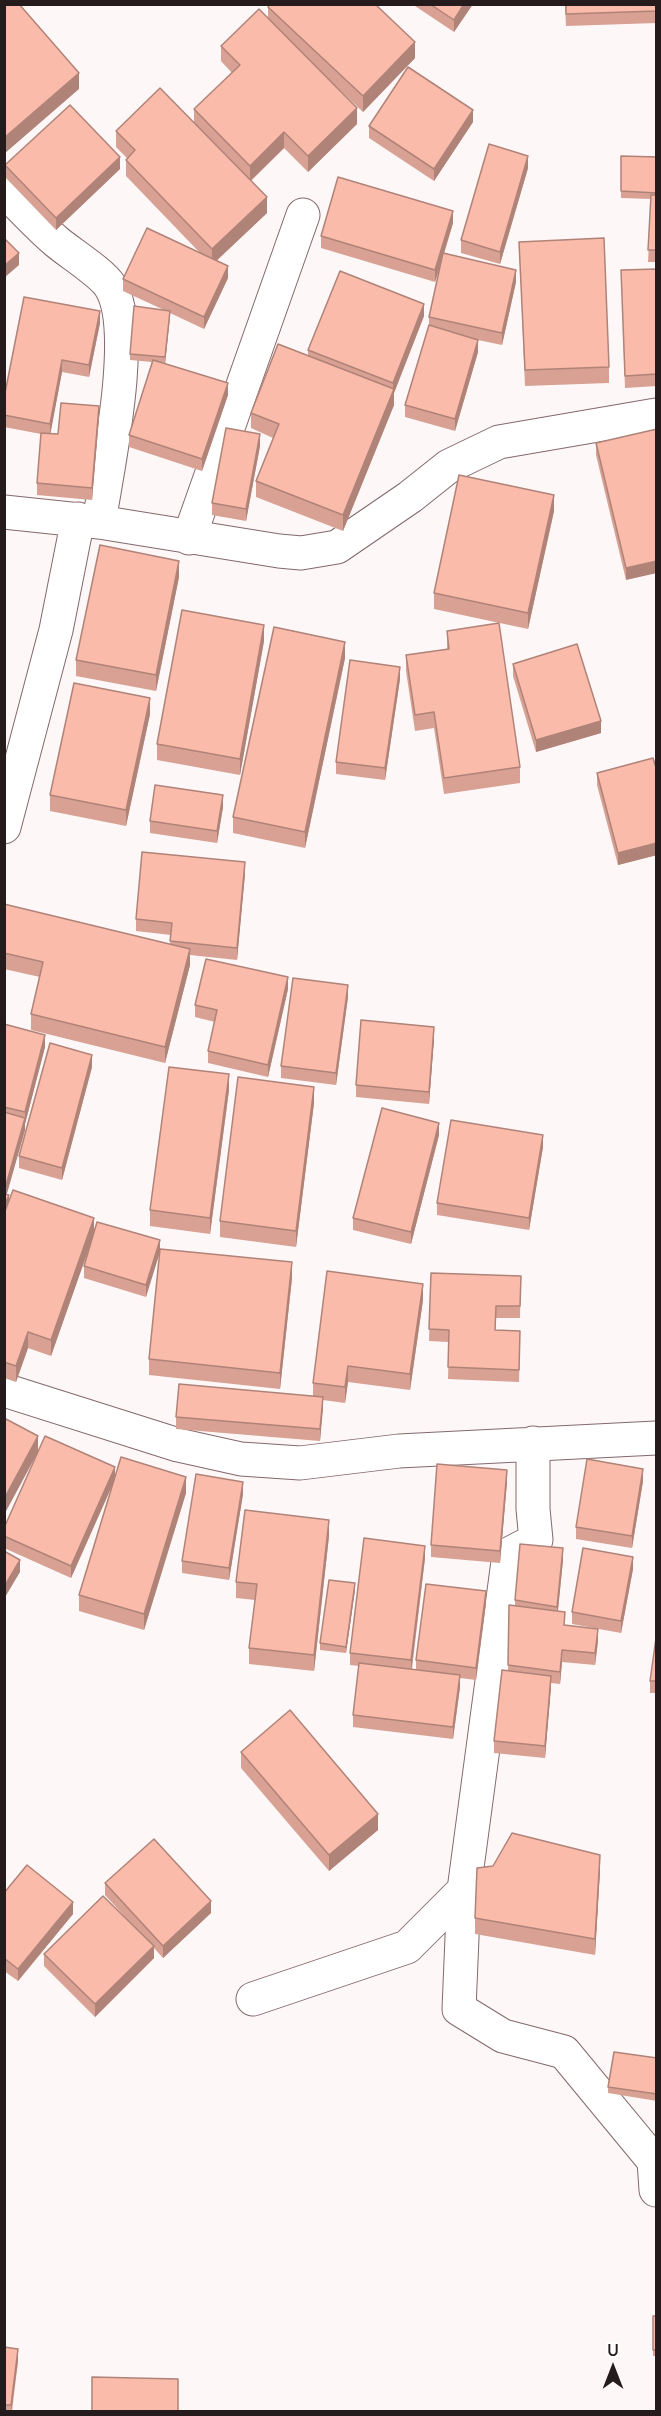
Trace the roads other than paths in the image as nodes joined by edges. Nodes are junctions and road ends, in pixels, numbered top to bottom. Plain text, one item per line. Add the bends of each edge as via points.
1 (4, 190) edge
2 (303, 215) dead end
3 (657, 415) edge
4 (4, 512) edge
5 (88, 520) junction
6 (189, 538) junction
7 (4, 827) edge
8 (4, 1390) edge
9 (657, 1438) edge
10 (533, 1443) junction
11 (464, 1890) junction
12 (253, 1999) dead end
13 (657, 2190) edge

1 - 5 street via 56,241 110,284 116,297 122,325 119,390
2 - 6 street
3 - 6 street via 499,442 449,466 337,547 301,554
4 - 5 street
5 - 6 street
5 - 7 street
8 - 10 street via 178,1445 241,1459 300,1463 399,1450
9 - 10 street
10 - 11 street via 536,1540 509,1554
11 - 12 street via 407,1947
11 - 13 street via 459,2009 503,2036 564,2052 654,2161

